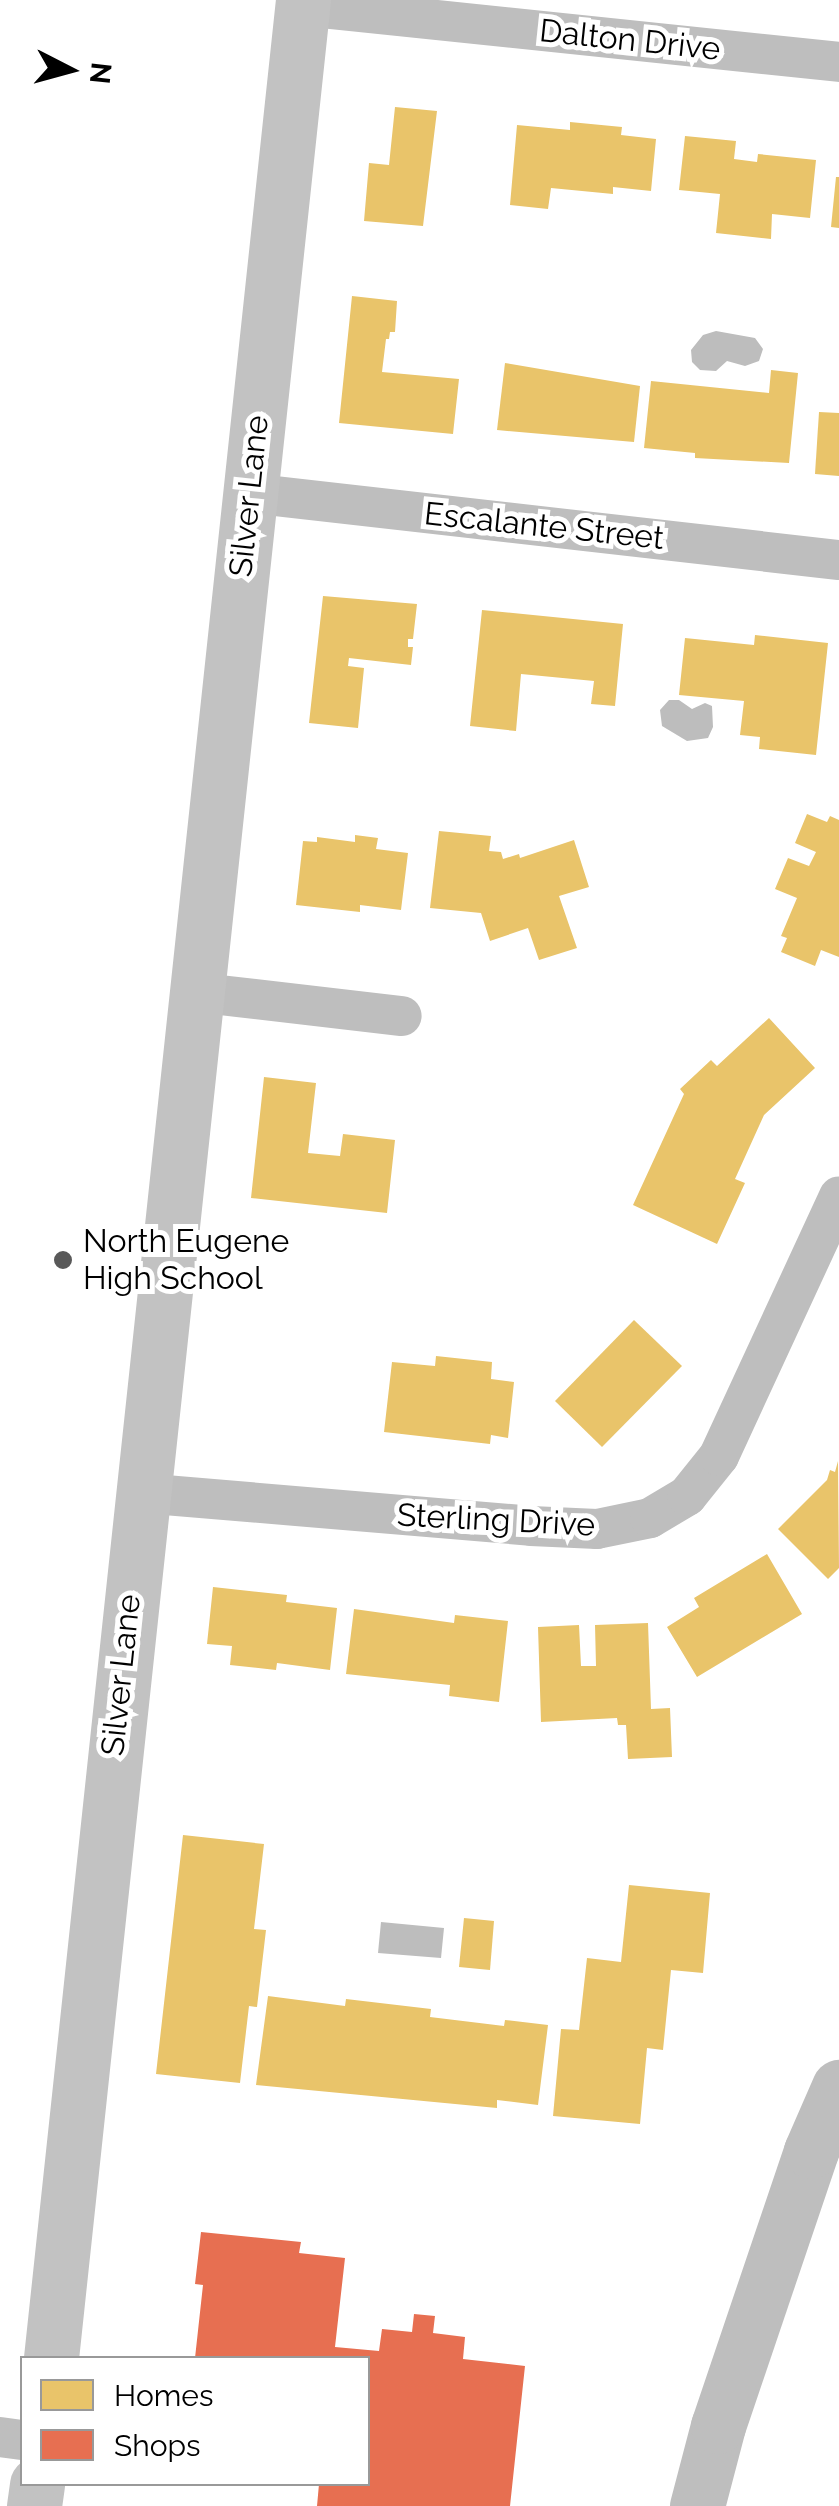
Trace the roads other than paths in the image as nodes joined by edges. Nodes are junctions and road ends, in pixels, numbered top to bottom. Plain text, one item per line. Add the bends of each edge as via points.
1 (303, 3) edge
2 (839, 62) edge
3 (250, 493) junction
4 (839, 560) edge
5 (194, 992) junction
6 (402, 1016) dead end
7 (839, 1196) edge
8 (141, 1493) junction
9 (839, 2087) edge
10 (51, 2356) edge
11 (697, 2506) edge

1 - 2 street, Dalton Drive
1 - 3 street, Silver Lane
3 - 4 street, Escalante Street
3 - 5 street, Silver Lane
5 - 6 street
5 - 8 street, Silver Lane
7 - 8 street, Sterling Drive via 720,1456 687,1496 650,1518 597,1529 531,1526
8 - 10 street, Silver Lane
9 - 11 highway via 798,2188

